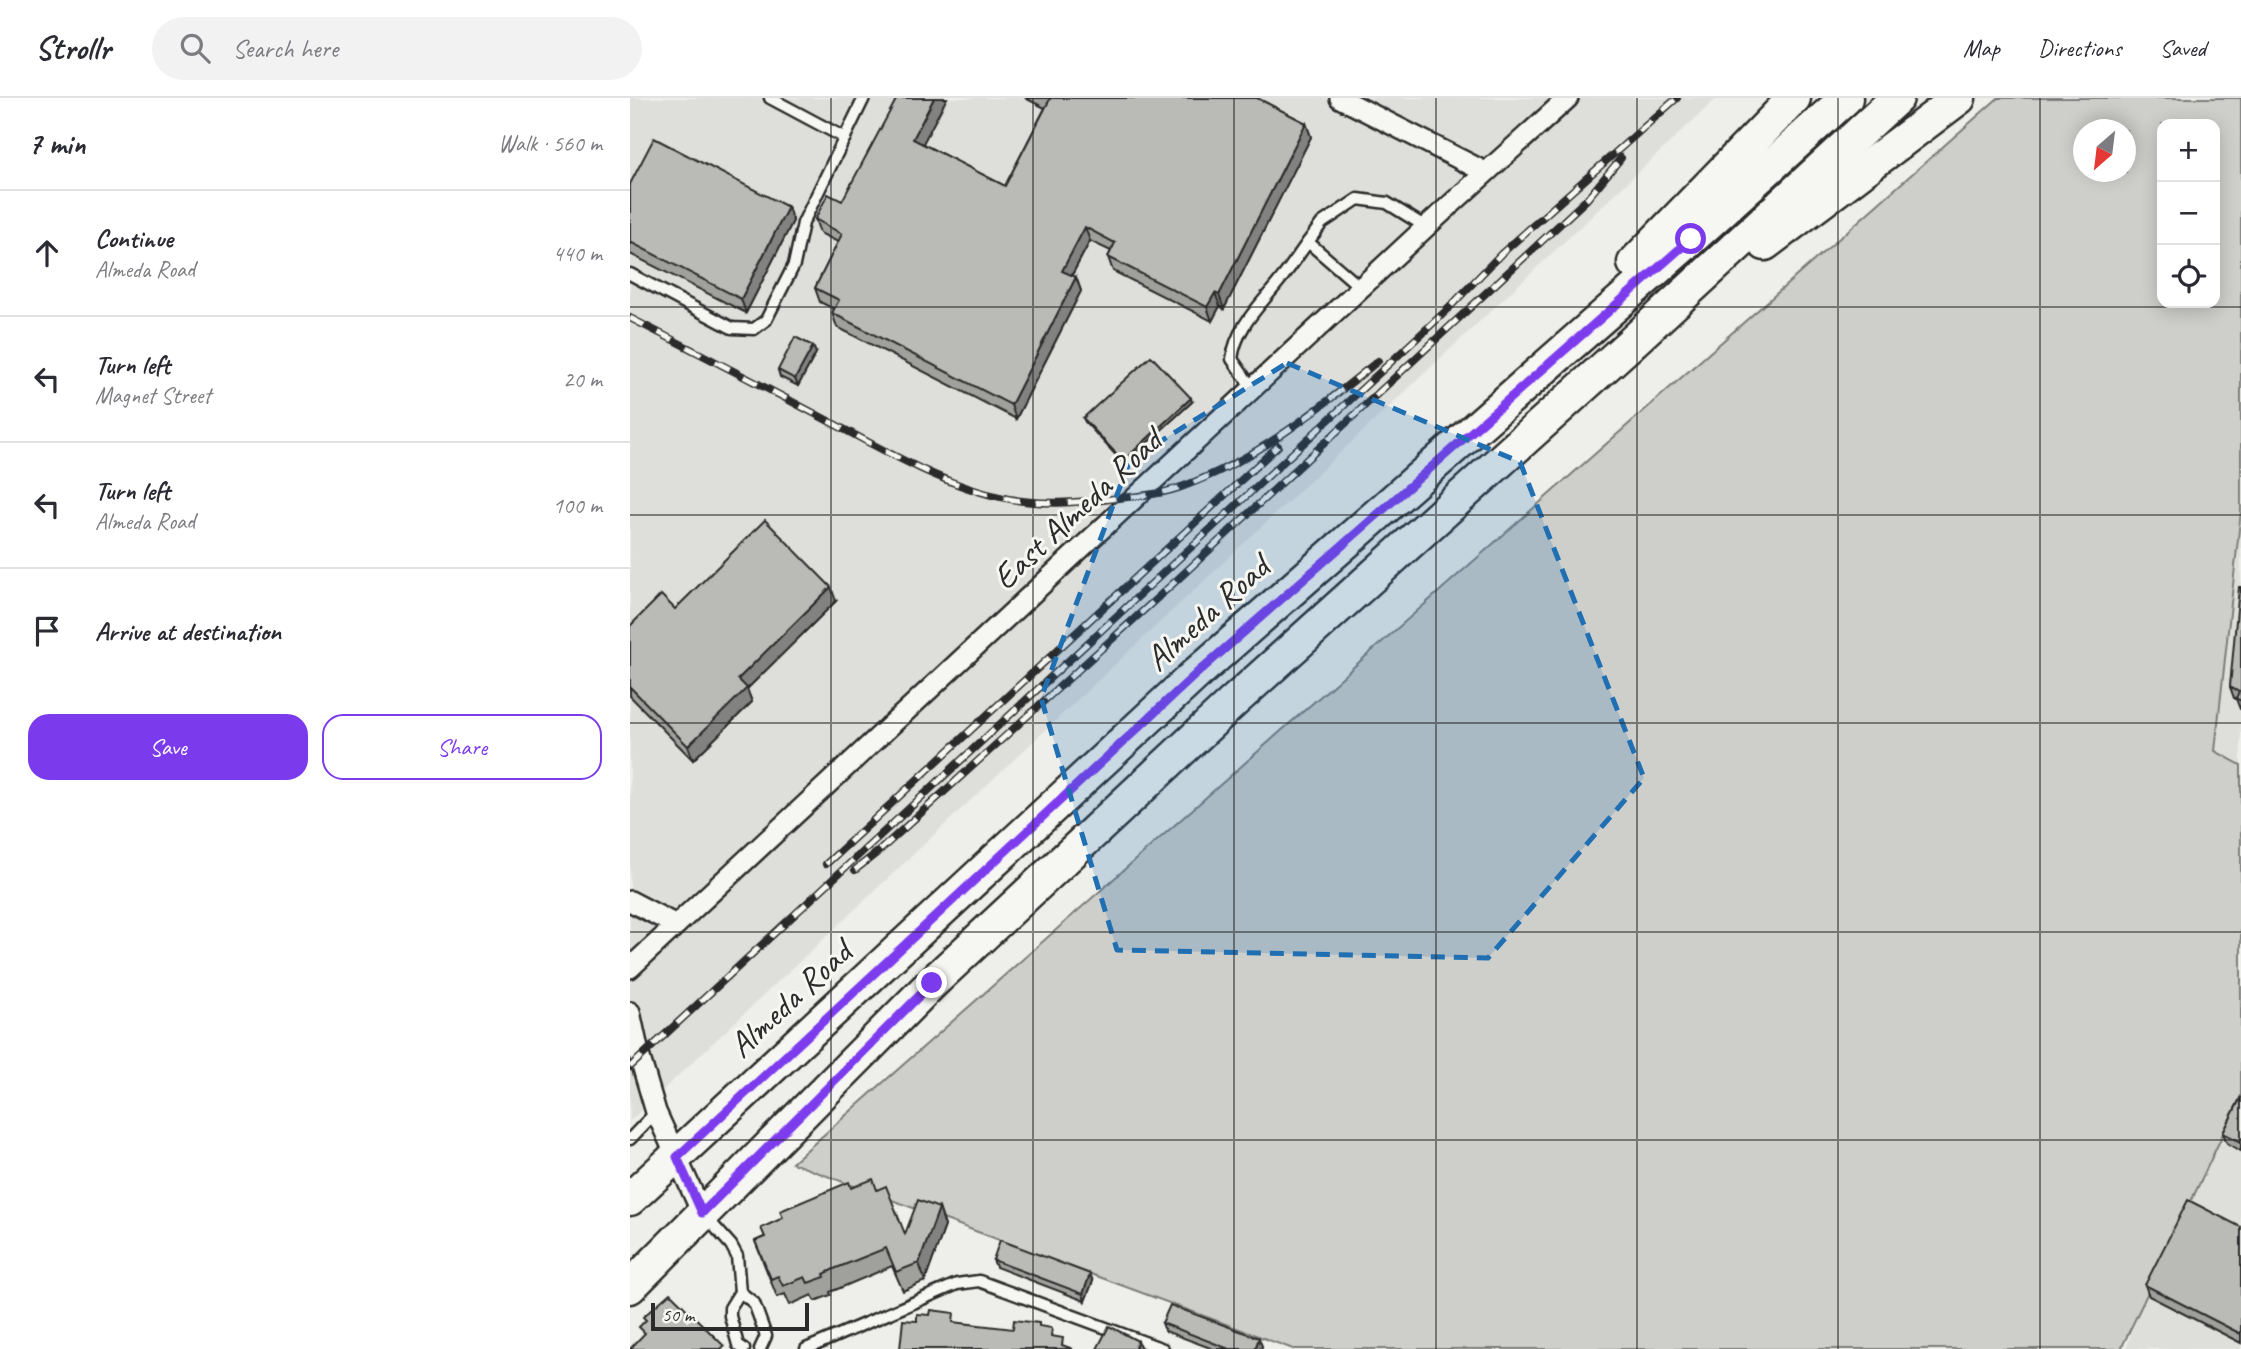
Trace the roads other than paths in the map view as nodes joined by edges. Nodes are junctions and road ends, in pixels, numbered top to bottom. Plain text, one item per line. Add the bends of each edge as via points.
1 (770, 98) edge
2 (864, 98) edge
3 (1340, 98) edge
4 (1568, 98) edge
5 (1794, 98) edge
6 (1846, 98) edge
7 (1897, 98) edge
8 (1959, 98) edge
9 (845, 138) junction
10 (1485, 172) junction
11 (1426, 227) junction
12 (1308, 242) junction
13 (630, 274) edge
14 (1360, 288) junction
15 (1629, 345) junction
16 (1539, 371) junction
17 (1252, 388) junction
18 (630, 901) edge
19 (676, 925) junction
20 (630, 968) edge
21 (630, 1012) edge
22 (656, 1112) junction
23 (630, 1139) edge
24 (677, 1157) junction
25 (630, 1199) edge
26 (702, 1213) junction
27 (630, 1287) edge
28 (740, 1292) junction
29 (744, 1349) edge
30 (760, 1349) edge
31 (806, 1349) edge
32 (1163, 1349) edge

1 - 9 lane
2 - 9 lane
3 - 10 street
4 - 10 street, East Almeda Road
5 - 16 main road via 1631,266
6 - 16 main road, Almeda Road
7 - 15 main road
8 - 15 main road
9 - 13 lane via 803,223 794,265 766,320 754,329 732,328
10 - 11 street, East Almeda Road
11 - 12 lane via 1387,203 1358,199 1322,223
11 - 14 street, East Almeda Road
12 - 14 lane
12 - 17 lane via 1234,343 1232,359
14 - 17 street, East Almeda Road
15 - 26 main road via 932,983
16 - 24 main road, Almeda Road via 1196,674
17 - 19 street, East Almeda Road
18 - 19 street
19 - 20 street, East Almeda Road
21 - 22 street
22 - 23 lane
22 - 24 street
24 - 25 main road, Almeda Road
24 - 26 street
26 - 27 main road
26 - 28 lane via 735,1251
28 - 29 lane via 730,1316 738,1345
28 - 30 lane via 754,1303 766,1336
31 - 32 lane via 957,1284 979,1281

